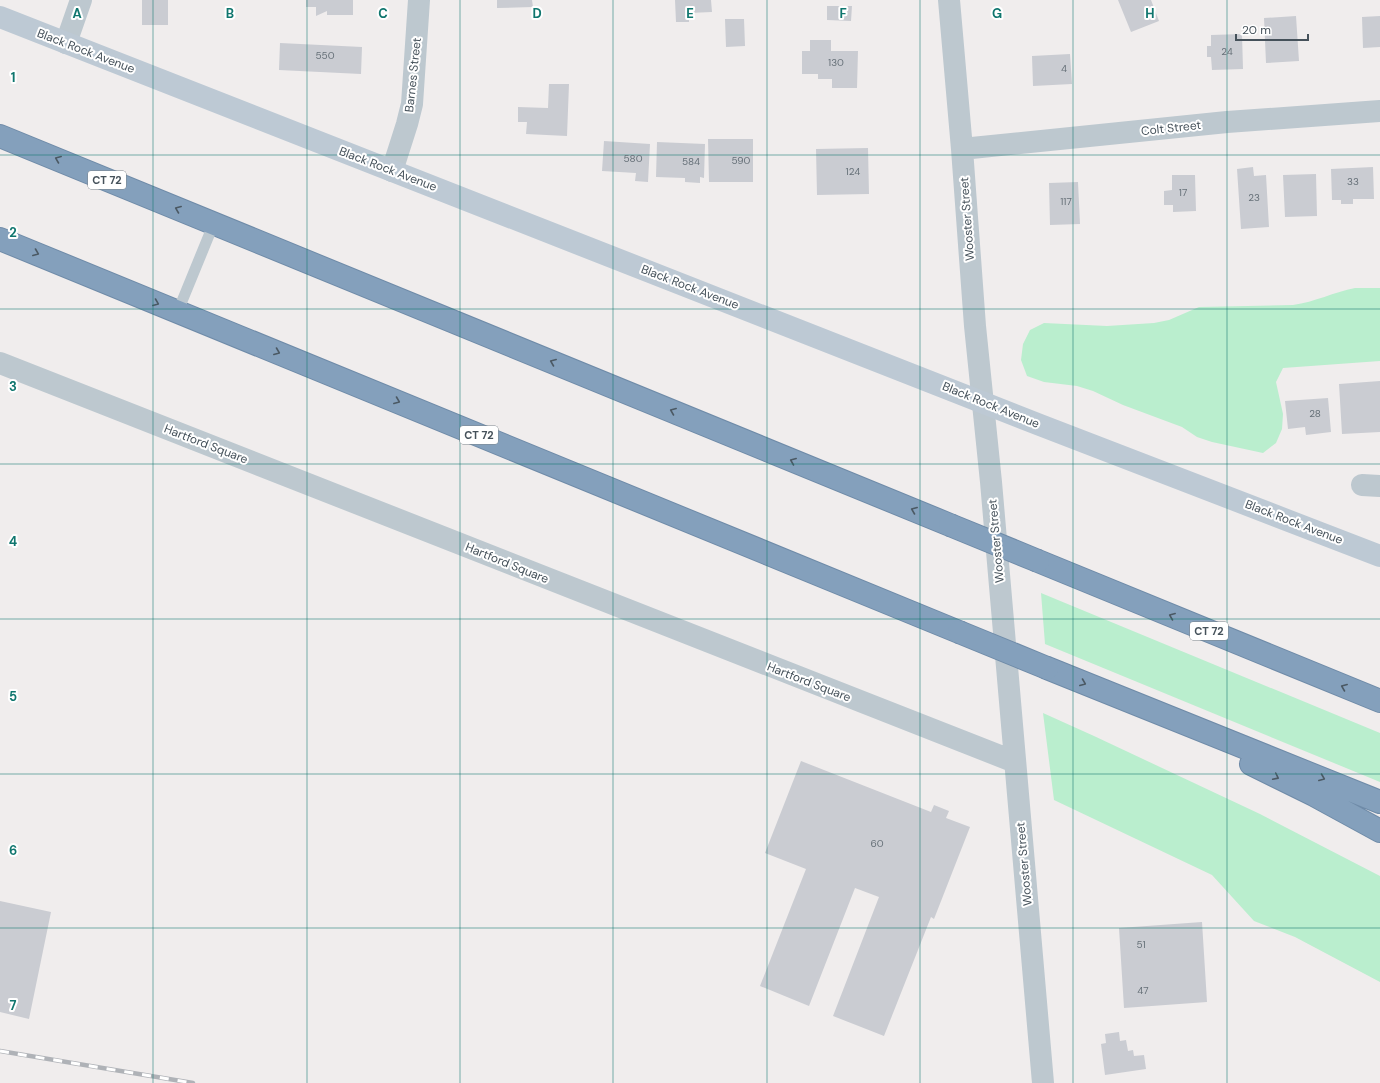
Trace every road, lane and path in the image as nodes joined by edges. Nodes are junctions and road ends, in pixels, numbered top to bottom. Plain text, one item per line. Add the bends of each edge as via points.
1 (81, 0) edge
2 (419, 0) edge
3 (949, 0) edge
4 (0, 17) edge
5 (66, 43) junction
6 (1380, 111) edge
7 (0, 136) edge
8 (962, 149) junction
9 (392, 171) junction
10 (214, 224) junction
11 (0, 239) edge
12 (178, 312) junction
13 (0, 363) edge
14 (983, 402) junction
15 (1380, 556) edge
16 (1380, 701) edge
17 (1156, 712) junction
18 (1015, 762) junction
19 (1380, 802) edge
20 (1380, 831) edge
21 (1043, 1083) edge

1 - 5 street
2 - 9 street, Barnes Street via 412,104
3 - 8 street, Wooster Street
4 - 5 street, Black Rock Avenue
5 - 9 street, Black Rock Avenue
6 - 8 street, Colt Street via 1220,123
10 -> 7 highway, CT 72
8 - 14 street, Wooster Street
9 - 14 street, Black Rock Avenue
10 - 12 lane
16 -> 10 highway, CT 72, bridge
11 -> 12 highway, CT 72
12 -> 17 highway, CT 72, bridge
13 - 18 street, Hartford Square
14 - 15 street, Black Rock Avenue
14 - 18 street, Wooster Street
17 -> 19 highway, CT 72
17 -> 20 highway via 1204,741 1314,795
18 - 21 street, Wooster Street

